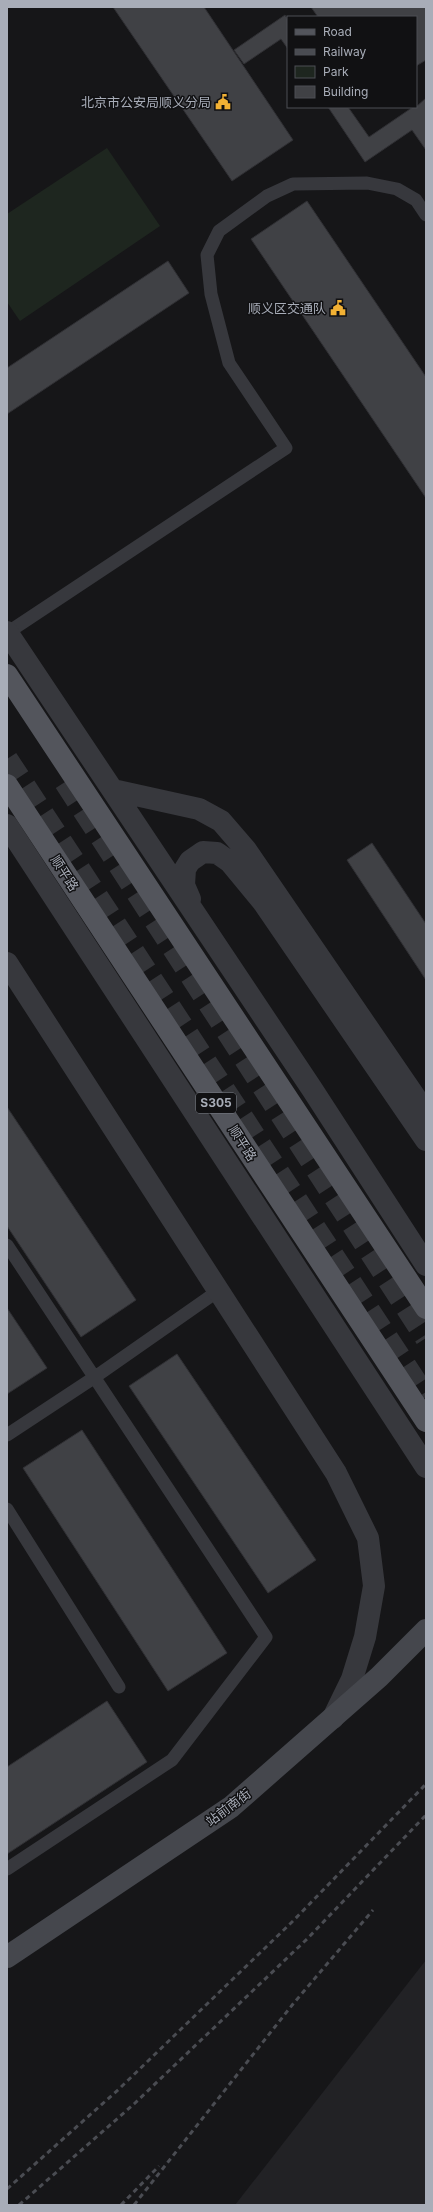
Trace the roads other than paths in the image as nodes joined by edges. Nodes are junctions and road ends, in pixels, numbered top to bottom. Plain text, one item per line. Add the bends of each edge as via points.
1 (426, 215) edge
2 (7, 633) edge
3 (7, 675) edge
4 (7, 785) edge
5 (113, 790) junction
6 (7, 825) edge
7 (197, 916) junction
8 (7, 963) edge
9 (426, 1113) edge
10 (426, 1140) edge
11 (7, 1245) edge
12 (426, 1265) edge
13 (218, 1291) junction
14 (426, 1308) edge
15 (95, 1377) junction
16 (426, 1421) edge
17 (7, 1435) edge
18 (426, 1467) edge
19 (7, 1510) edge
20 (426, 1630) edge
21 (119, 1687) dead end
22 (333, 1718) junction
23 (7, 1869) edge
24 (7, 1957) edge

1 - 2 lane via 416,200 397,189 367,183 293,184 267,196 219,231 207,255 211,294 229,363 286,448
2 - 5 street
3 - 14 main road
4 - 16 main road, 顺平路 / S305
5 - 7 street
5 - 9 street via 199,809 221,821 246,850
6 - 18 street
7 - 10 street via 184,885 185,869 190,860 203,852 217,853 230,862 263,902
7 - 12 street
8 - 13 street
11 - 15 lane
13 - 15 lane
13 - 22 street via 336,1473 368,1538 374,1586 365,1637 352,1679
15 - 17 lane
15 - 23 lane via 266,1637 172,1760
19 - 21 lane
20 - 22 main road, 站前南街
22 - 24 main road, 站前南街 via 231,1807

